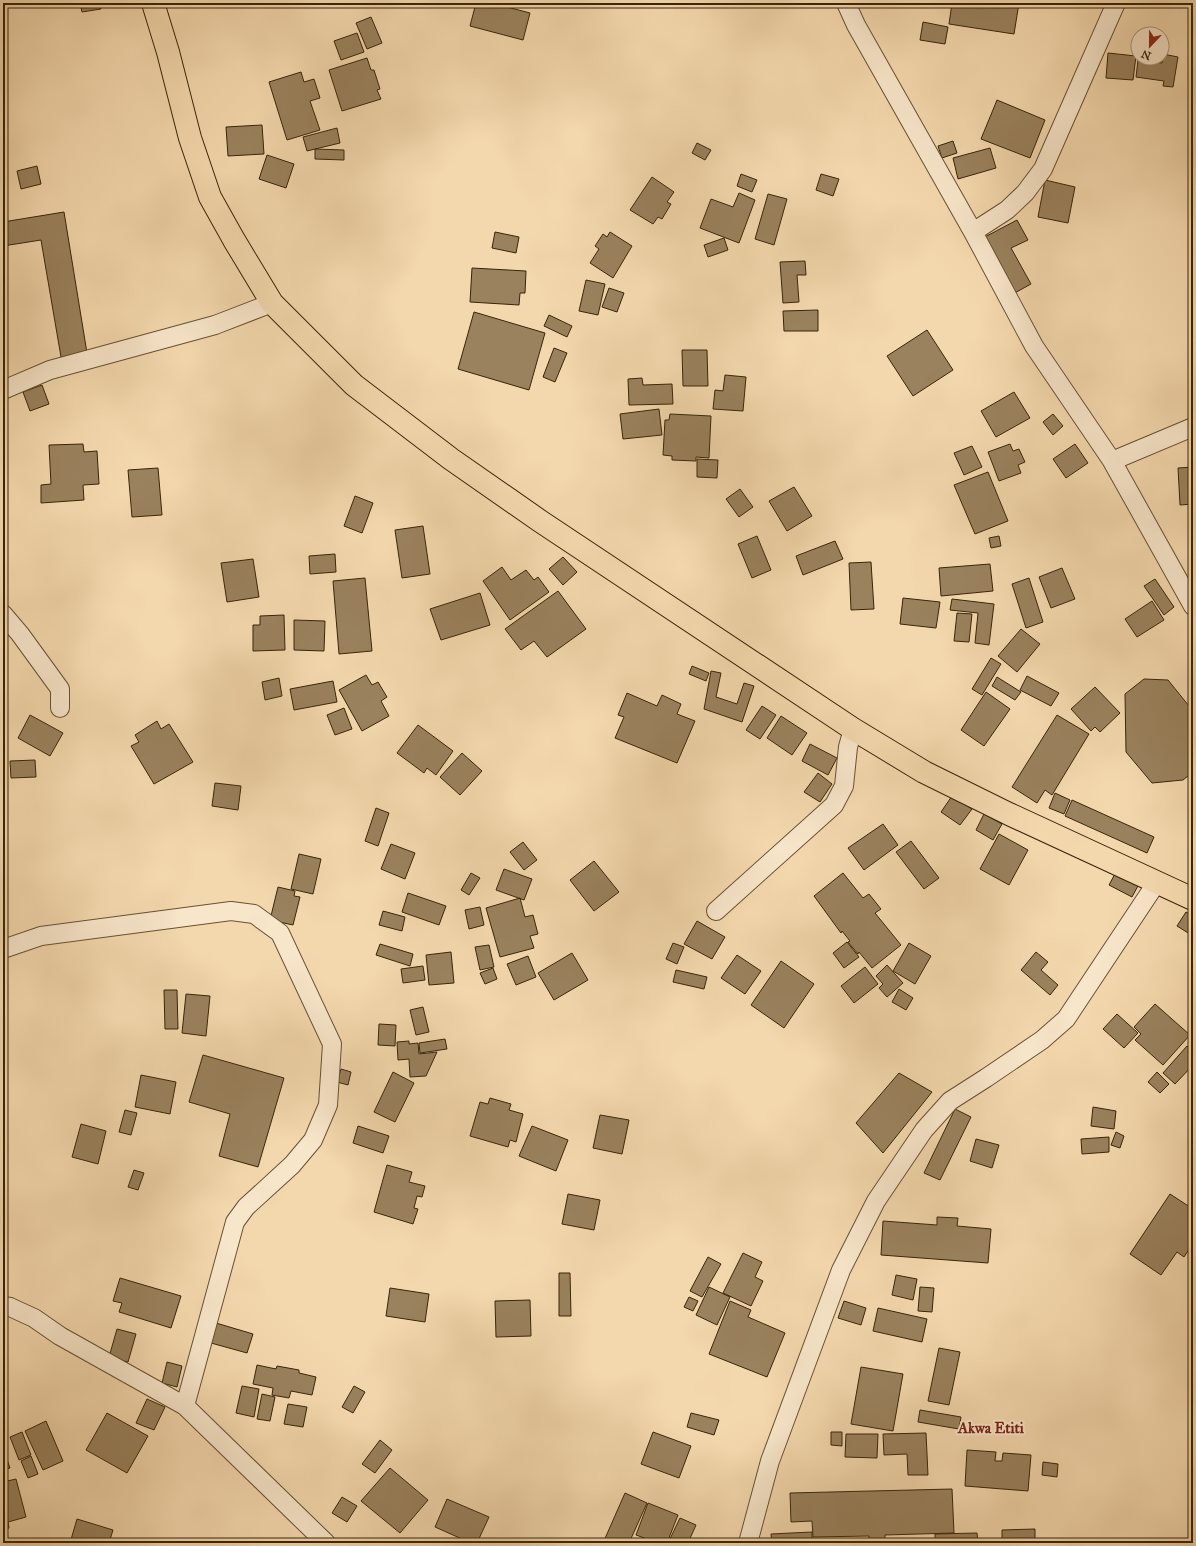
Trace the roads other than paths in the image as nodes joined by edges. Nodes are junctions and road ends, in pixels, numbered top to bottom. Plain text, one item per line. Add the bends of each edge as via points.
1 (153, 3) edge
2 (846, 3) edge
3 (1116, 3) edge
4 (974, 232) junction
5 (272, 303) junction
6 (3, 390) edge
7 (1193, 427) edge
8 (1112, 461) junction
9 (1193, 606) edge
10 (3, 614) edge
11 (60, 708) dead end
12 (853, 729) junction
13 (1157, 882) junction
14 (1193, 899) edge
15 (716, 911) dead end
16 (3, 949) edge
17 (3, 1306) edge
18 (185, 1406) junction
19 (326, 1543) edge
20 (748, 1543) edge

1 - 5 main road via 190,138 210,197
2 - 4 street via 856,25
3 - 4 street via 1043,169 1025,193 1007,210
4 - 8 street via 1034,346
5 - 6 street via 215,325 50,370
5 - 12 main road via 354,385 452,459
7 - 8 street
8 - 9 street
10 - 11 street via 60,689
12 - 13 main road via 932,775 1009,814
12 - 15 street via 848,747 844,786 834,805
13 - 14 main road
13 - 20 street via 1066,1019 1042,1040 950,1101 924,1130 876,1201 838,1278 770,1461
16 - 18 street via 41,936 231,911 254,914 280,933 332,1044 328,1105 313,1140 292,1165 246,1208 235,1222
17 - 18 street via 34,1318 60,1336
18 - 19 street

